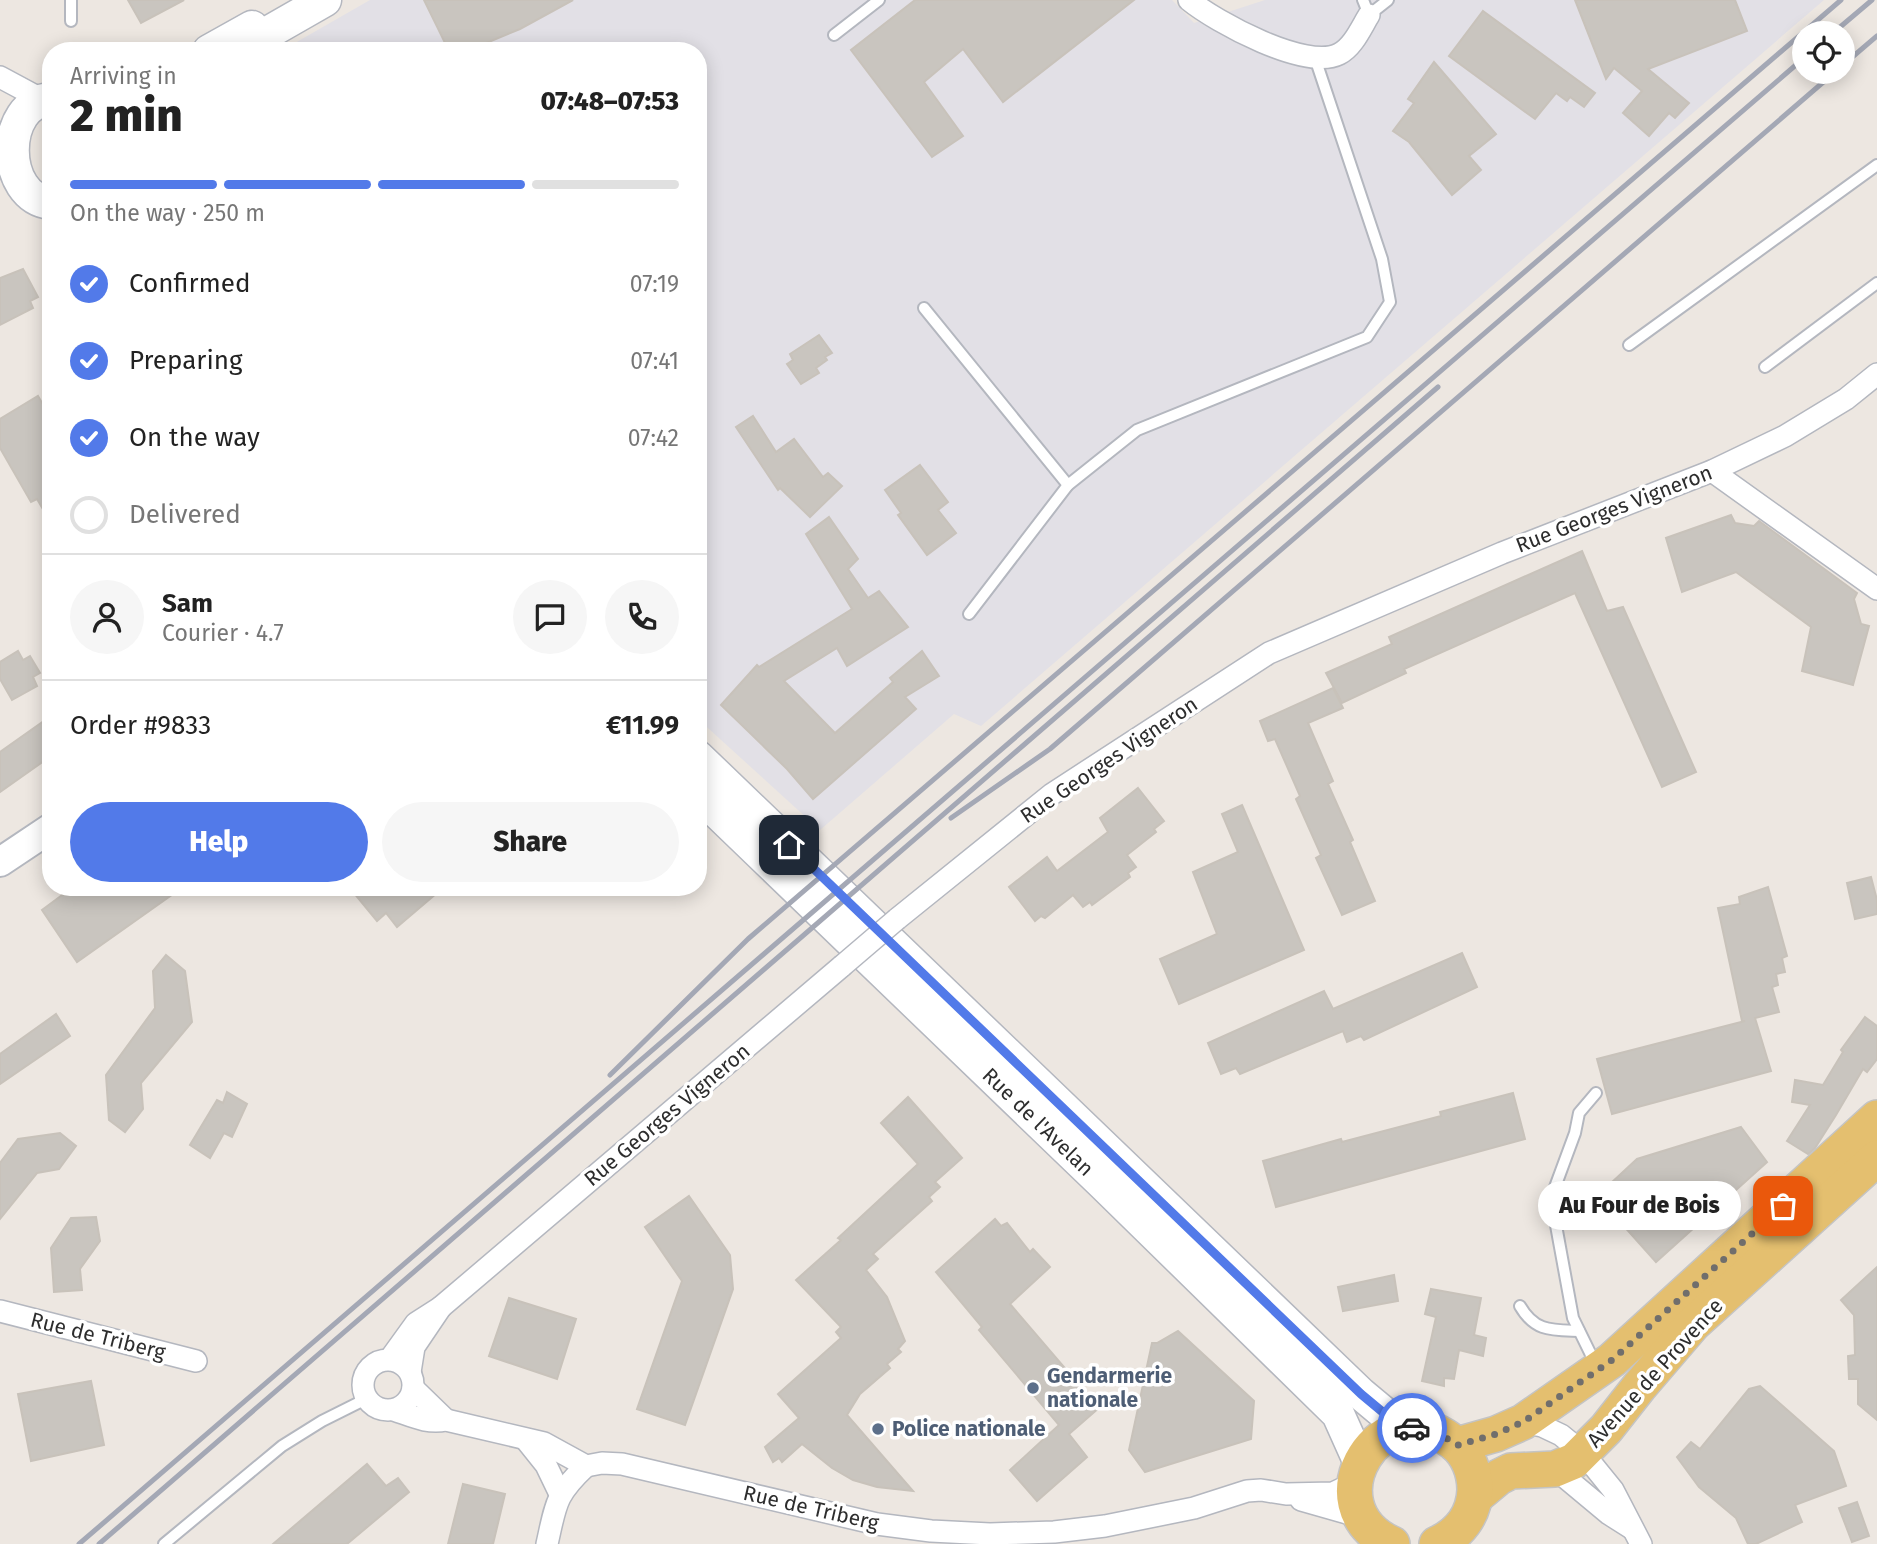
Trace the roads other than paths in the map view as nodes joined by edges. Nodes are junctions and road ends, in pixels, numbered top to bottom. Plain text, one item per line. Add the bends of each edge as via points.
1 (71, 0) edge
2 (298, 0) edge
3 (326, 0) edge
4 (878, 0) edge
5 (1189, 0) edge
6 (1388, 0) edge
7 (1366, 8) edge
8 (71, 21) dead end
9 (834, 35) dead end
10 (225, 42) edge
11 (252, 42) edge
12 (1315, 58) junction
13 (0, 77) edge
14 (42, 97) edge
15 (42, 101) edge
16 (1, 141) edge
17 (1877, 165) edge
18 (10, 192) edge
19 (42, 200) edge
20 (1877, 284) edge
21 (923, 308) dead end
22 (1629, 345) dead end
23 (1765, 367) dead end
24 (1877, 374) edge
25 (1713, 471) junction
26 (1068, 485) junction
27 (1877, 589) edge
28 (969, 614) dead end
29 (707, 766) edge
30 (707, 803) edge
31 (42, 834) edge
32 (0, 863) edge
33 (1596, 1093) dead end
34 (1877, 1118) edge
35 (1877, 1158) edge
36 (1520, 1306) dead end
37 (441, 1307) junction
38 (0, 1311) edge
39 (1579, 1331) junction
40 (390, 1359) junction
41 (196, 1361) dead end
42 (1598, 1370) junction
43 (412, 1380) junction
44 (366, 1399) junction
45 (394, 1410) junction
46 (446, 1420) junction
47 (1523, 1422) junction
48 (1403, 1429) junction
49 (526, 1440) junction
50 (1458, 1445) junction
51 (1581, 1450) junction
52 (586, 1466) junction
53 (1357, 1473) junction
54 (1613, 1490) junction
55 (560, 1494) junction
56 (1286, 1494) junction
57 (1475, 1497) junction
58 (1376, 1535) edge
59 (1636, 1536) edge
60 (164, 1544) edge
61 (547, 1544) edge
62 (1437, 1544) edge

1 - 8 lane
2 - 10 main road
3 - 11 main road
4 - 9 lane
5 - 12 street via 1237,30
6 - 7 lane
7 - 12 street via 1352,42 1339,54
12 - 26 lane via 1382,259 1390,302 1367,337 1137,430
13 - 14 street
15 - 16 main road via 20,110
16 - 18 main road
17 - 22 lane
18 - 19 main road
20 - 23 lane
21 - 26 lane
24 - 25 street, Rue Georges Vigneron via 1785,436
25 - 27 street
25 - 37 street, Rue Georges Vigneron, bridge via 1502,553 1269,653 1052,794 897,919
26 - 28 lane
29 - 48 main road, Rue de l'Avelan via 1361,1394
30 - 53 main road, Rue de l'Avelan via 1338,1414
31 - 32 street
33 - 39 lane via 1579,1112 1551,1198
34 - 42 main road, Avenue de Provence
35 - 51 main road, Avenue de Provence via 1693,1324
36 - 39 lane via 1528,1320 1547,1329
37 - 40 street, Rue Georges Vigneron via 416,1323
37 - 43 street, Rue Georges Vigneron via 414,1347
38 - 41 street, Rue de Triberg
39 - 42 lane
40 - 43 street via 398,1361
40 - 44 street via 374,1363 364,1376
42 - 47 main road, Avenue de Provence
43 - 45 street via 407,1402
43 - 46 street
44 - 45 street via 378,1409
44 - 60 lane via 282,1446
45 - 46 street via 435,1423
46 - 49 street
47 - 50 main road, Avenue de Provence
47 - 51 street via 1561,1435
48 - 50 main road via 1432,1430
48 - 53 main road via 1377,1440
49 - 52 street via 544,1443
49 - 55 street via 546,1465
50 - 57 main road via 1473,1469
51 - 54 street
51 - 54 street via 1605,1458
51 - 57 main road via 1511,1471
51 - 59 street via 1609,1514
52 - 55 street
52 - 56 street, Rue de Triberg via 622,1464 877,1524 990,1534 1105,1526 1194,1508 1247,1491
53 - 56 street, Rue de Triberg via 1333,1493
53 - 58 main road via 1354,1494
54 - 59 street
55 - 61 street
56 - 58 street, Rue de Triberg
57 - 62 main road via 1457,1531

